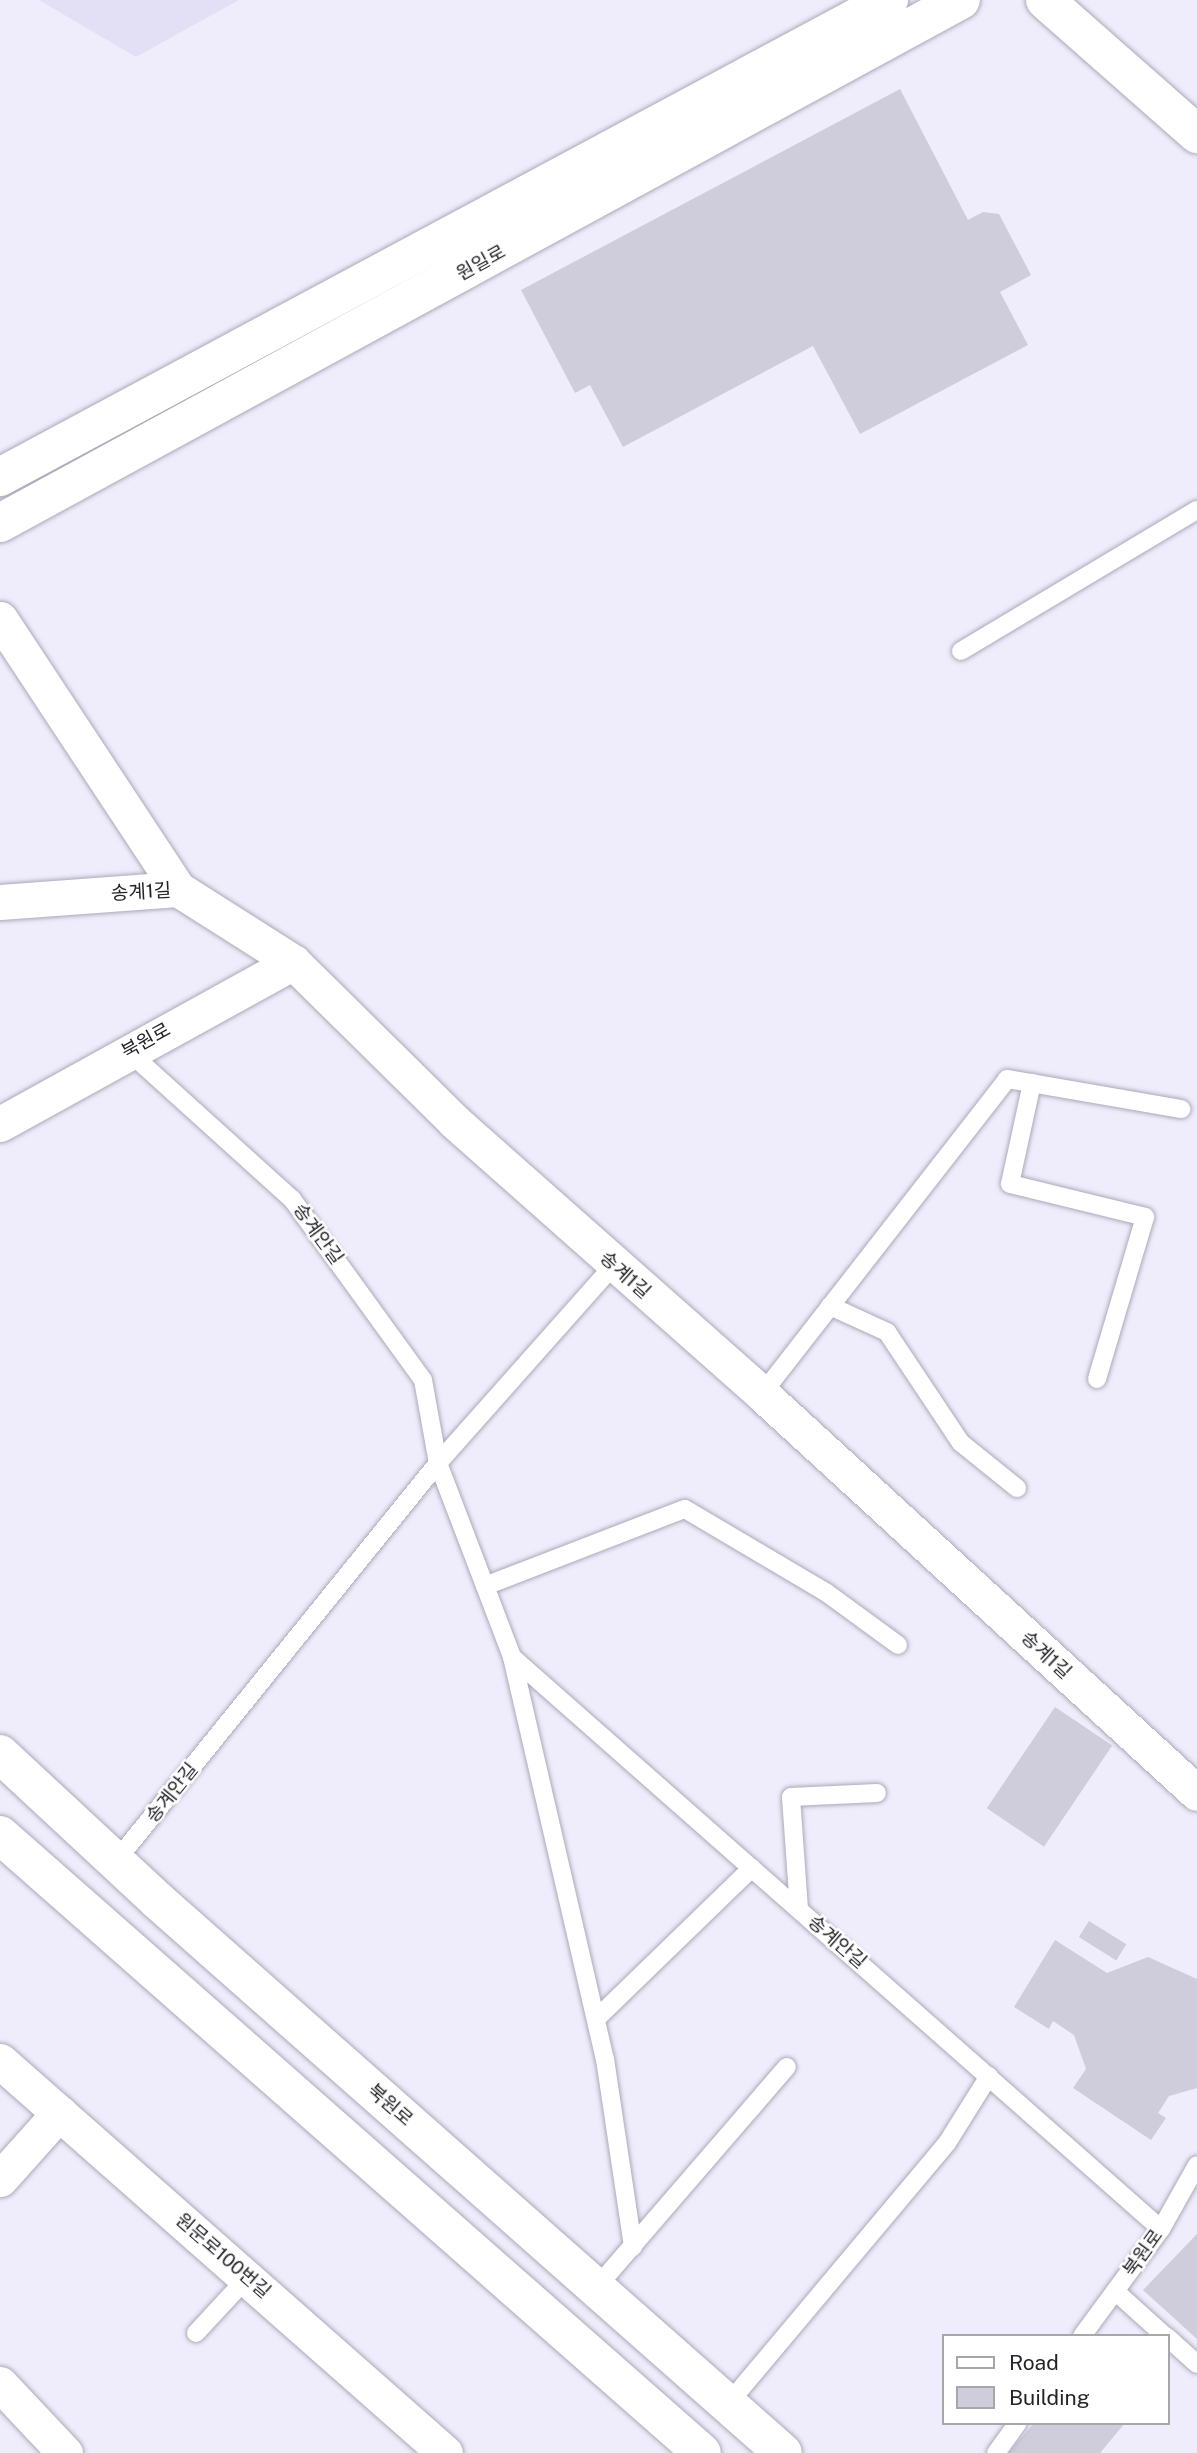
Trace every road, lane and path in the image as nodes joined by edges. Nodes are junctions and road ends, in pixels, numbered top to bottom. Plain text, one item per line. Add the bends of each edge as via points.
1 (889, 0) edge
2 (961, 0) edge
3 (1045, 0) edge
4 (1197, 134) edge
5 (0, 477) edge
6 (1197, 510) edge
7 (0, 523) edge
8 (0, 619) edge
9 (961, 651) dead end
10 (178, 889) junction
11 (0, 902) edge
12 (293, 961) junction
13 (128, 1051) junction
14 (1032, 1083) junction
15 (1181, 1109) dead end
16 (0, 1124) edge
17 (614, 1265) junction
18 (830, 1306) junction
19 (1097, 1379) dead end
20 (762, 1394) junction
21 (438, 1463) junction
22 (1017, 1488) dead end
23 (485, 1586) junction
24 (898, 1645) dead end
25 (512, 1657) junction
26 (0, 1754) edge
27 (877, 1793) dead end
28 (1197, 1793) edge
29 (0, 1835) edge
30 (116, 1861) junction
31 (752, 1868) junction
32 (799, 1909) junction
33 (596, 2019) junction
34 (0, 2061) edge
35 (787, 2067) dead end
36 (989, 2076) junction
37 (59, 2113) junction
38 (1197, 2165) edge
39 (0, 2179) edge
40 (1161, 2229) junction
41 (633, 2247) junction
42 (247, 2278) junction
43 (596, 2288) junction
44 (1115, 2291) junction
45 (196, 2333) dead end
46 (1083, 2334) edge
47 (1163, 2334) edge
48 (1169, 2340) edge
49 (1197, 2364) edge
50 (0, 2384) edge
51 (727, 2404) junction
52 (1017, 2425) edge
53 (65, 2453) edge
54 (445, 2453) edge
55 (702, 2453) edge
56 (783, 2453) edge
57 (996, 2453) edge

1 - 5 street, 원일로
2 - 7 street, 원일로
3 - 4 street
6 - 9 lane
8 - 10 street
10 - 11 street, 송계1길
10 - 12 street, 송계1길
12 - 13 street, 북원로
12 - 17 street, 송계1길 via 455,1122
13 - 16 street, 북원로
13 - 21 lane, 송계안길 via 292,1199 423,1380
14 - 15 lane
14 - 18 lane via 1007,1079
14 - 19 lane via 1010,1184 1145,1217
17 - 20 street, 송계1길
17 - 21 lane, 송계안길
18 - 20 lane
18 - 22 lane via 887,1332 961,1443
20 - 28 street, 송계1길
21 - 23 lane, 송계안길
21 - 30 lane, 송계안길
23 - 24 lane via 685,1509 827,1593
23 - 25 lane, 송계안길
25 - 31 lane, 송계안길
25 - 33 lane, 송계안길
26 - 30 street, 북원로
27 - 32 lane via 791,1797
29 - 55 street
30 - 43 street, 북원로
31 - 32 lane, 송계안길
31 - 33 lane
32 - 36 lane, 송계안길
33 - 41 lane, 송계안길
34 - 37 street, 원문로100번길
35 - 41 lane
36 - 40 lane, 송계안길
36 - 51 lane via 947,2143
37 - 39 street
37 - 42 street, 원문로100번길
38 - 40 lane, 북원로
40 - 44 lane, 북원로
41 - 43 lane
42 - 45 lane
42 - 54 street, 원문로100번길
43 - 51 street, 북원로
44 - 46 lane, 북원로
44 - 47 lane
48 - 49 lane
50 - 53 street
51 - 56 street, 북원로
52 - 57 lane

